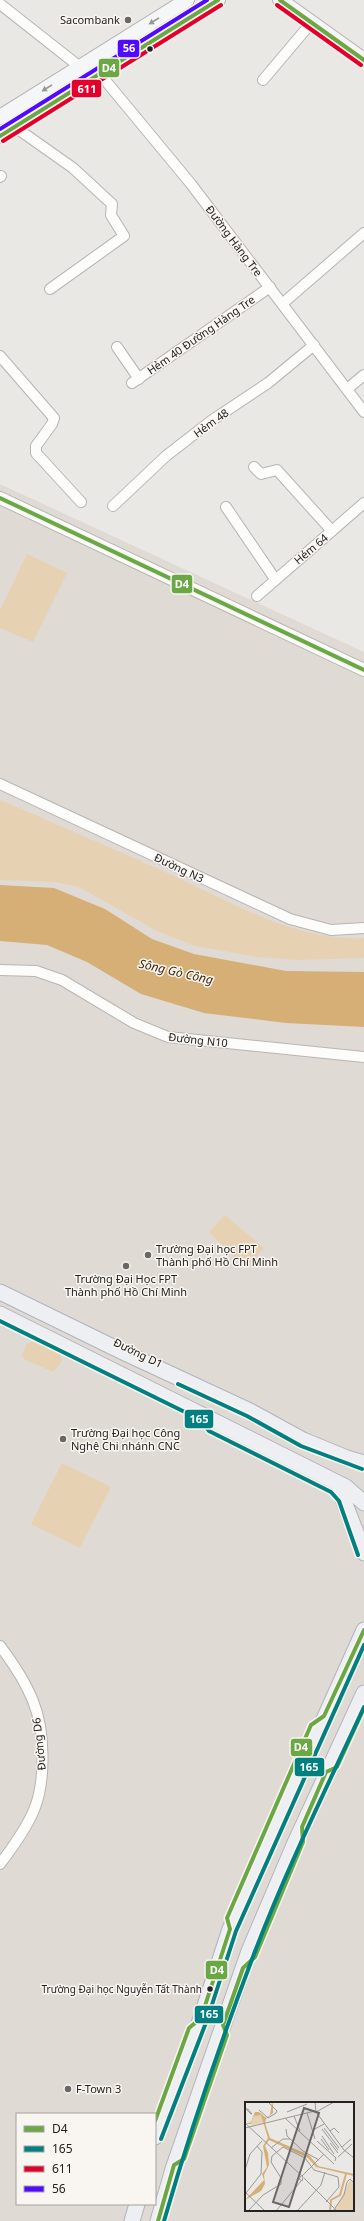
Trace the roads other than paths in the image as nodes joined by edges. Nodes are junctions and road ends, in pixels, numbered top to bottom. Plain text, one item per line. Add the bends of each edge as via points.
1 (187, 0) edge
2 (218, 0) edge
3 (285, 2) edge
4 (0, 4) edge
5 (312, 22) junction
6 (364, 60) edge
7 (80, 67) junction
8 (100, 74) junction
9 (263, 80) dead end
10 (0, 117) edge
11 (15, 127) junction
12 (0, 136) edge
13 (364, 233) edge
14 (270, 287) junction
15 (50, 289) dead end
16 (282, 304) junction
17 (314, 345) junction
18 (118, 347) dead end
19 (0, 356) edge
20 (364, 375) edge
21 (347, 389) junction
22 (364, 412) edge
23 (254, 467) dead end
24 (0, 498) edge
25 (81, 502) dead end
26 (364, 503) edge
27 (113, 506) dead end
28 (226, 507) dead end
29 (332, 532) junction
30 (275, 579) junction
31 (257, 596) dead end
32 (364, 670) edge
33 (0, 784) edge
34 (364, 928) edge
35 (0, 970) edge
36 (364, 1057) edge
37 (0, 1292) edge
38 (0, 1314) edge
39 (205, 1415) junction
40 (364, 1463) edge
41 (347, 1493) edge
42 (364, 1553) edge
43 (364, 1630) edge
44 (0, 1646) edge
45 (364, 1693) edge
46 (364, 1708) edge
47 (326, 1772) junction
48 (0, 1864) edge
49 (212, 1984) junction
50 (235, 1991) junction
51 (201, 2018) junction
52 (156, 2118) edge
53 (156, 2134) edge
54 (159, 2201) edge
55 (137, 2205) edge
56 (132, 2221) edge
57 (158, 2221) edge

1 -> 7 main road
2 - 8 main road
3 - 5 main road
4 - 7 street
5 - 6 main road
5 - 9 street
7 - 8 main road
7 -> 10 main road
8 - 11 main road
8 - 14 street, Đường Hàng Tre via 191,184
11 - 12 main road
11 - 15 street via 73,168 112,204 112,218 124,236
13 - 16 street
14 - 16 street, Đường Hàng Tre
14 - 18 street, Hẻm 40 Đường Hàng Tre via 135,381
16 - 17 street, Đường Hàng Tre
17 - 21 street, Đường Hàng Tre
17 - 27 street, Hẻm 48 via 268,383 211,421 166,456
19 - 25 street via 54,418 36,446 36,453
20 - 21 street
21 - 22 street, Đường Hàng Tre
23 - 29 street via 261,474 278,470
24 - 32 street
26 - 29 street, Hẻm 64
28 - 30 street
29 - 30 street, Hẻm 64
30 - 31 street, Hẻm 64
33 - 34 street, Đường N3 via 290,919 331,930
35 - 36 street, Đường N10 via 36,971 62,980 134,1023 168,1037
37 - 40 main road, Đường D1 via 250,1411 303,1440
38 - 39 main road
39 - 41 main road via 212,1426
39 - 41 main road via 346,1487
41 - 42 main road
43 - 49 main road via 230,1929
44 - 48 street, Đường D6 via 16,1667 34,1702 40,1734 43,1776 34,1809 13,1848
45 - 47 main road
46 - 47 main road via 337,1767
47 - 50 main road
49 - 50 main road
49 - 51 main road
50 - 54 main road
51 - 52 main road via 189,2028
51 - 53 main road
54 - 57 main road
55 - 56 main road

